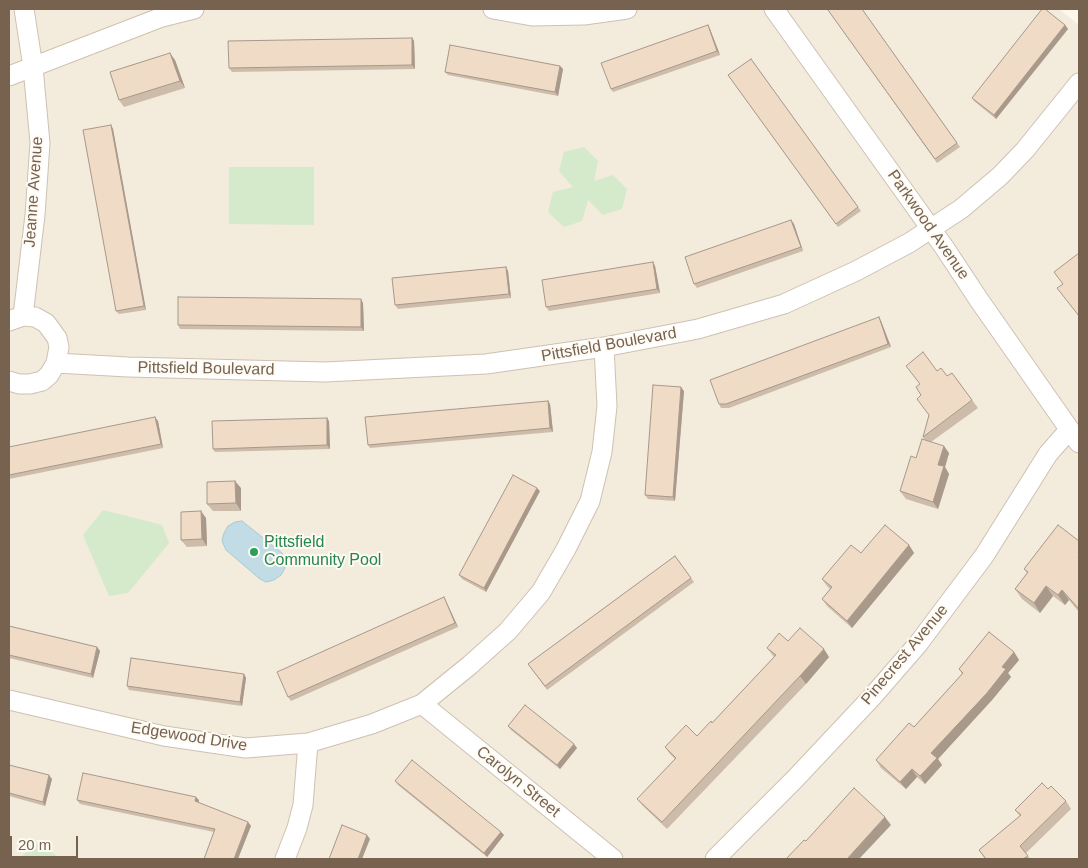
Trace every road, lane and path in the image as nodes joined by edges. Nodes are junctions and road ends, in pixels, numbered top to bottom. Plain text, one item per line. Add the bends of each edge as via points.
1 (24, 9) edge
2 (194, 9) edge
3 (493, 9) edge
4 (627, 9) edge
5 (774, 9) edge
6 (33, 67) junction
7 (9, 76) edge
8 (1079, 83) edge
9 (931, 229) junction
10 (16, 318) edge
11 (604, 347) junction
12 (56, 363) junction
13 (9, 380) edge
14 (1074, 437) edge
15 (9, 700) edge
16 (422, 704) junction
17 (308, 743) junction
18 (285, 859) edge
19 (613, 859) edge
20 (715, 859) edge

1 - 6 street, Jeanne Avenue
2 - 6 street via 162,17
3 - 4 street via 532,16 584,15
5 - 9 street, Parkwood Avenue
6 - 7 street
6 - 10 street, Jeanne Avenue via 40,143 35,215
8 - 9 street, Pittsfield Boulevard via 1000,176
9 - 11 street, Pittsfield Boulevard via 900,249 784,304 698,329
9 - 14 street, Parkwood Avenue
10 - 12 street via 35,318 50,328 59,348
11 - 12 street, Pittsfield Boulevard via 486,364 325,372
11 - 16 street, Edgewood Drive via 607,406 602,452 590,501 566,549 540,592 508,631
12 - 13 street via 42,380 19,384
14 - 20 street, Pinecrest Avenue via 1048,454 984,556 918,644 866,704
15 - 17 street, Edgewood Drive via 164,736 246,748
16 - 17 street, Edgewood Drive via 372,724
16 - 19 street, Carolyn Street
17 - 18 street via 303,805

